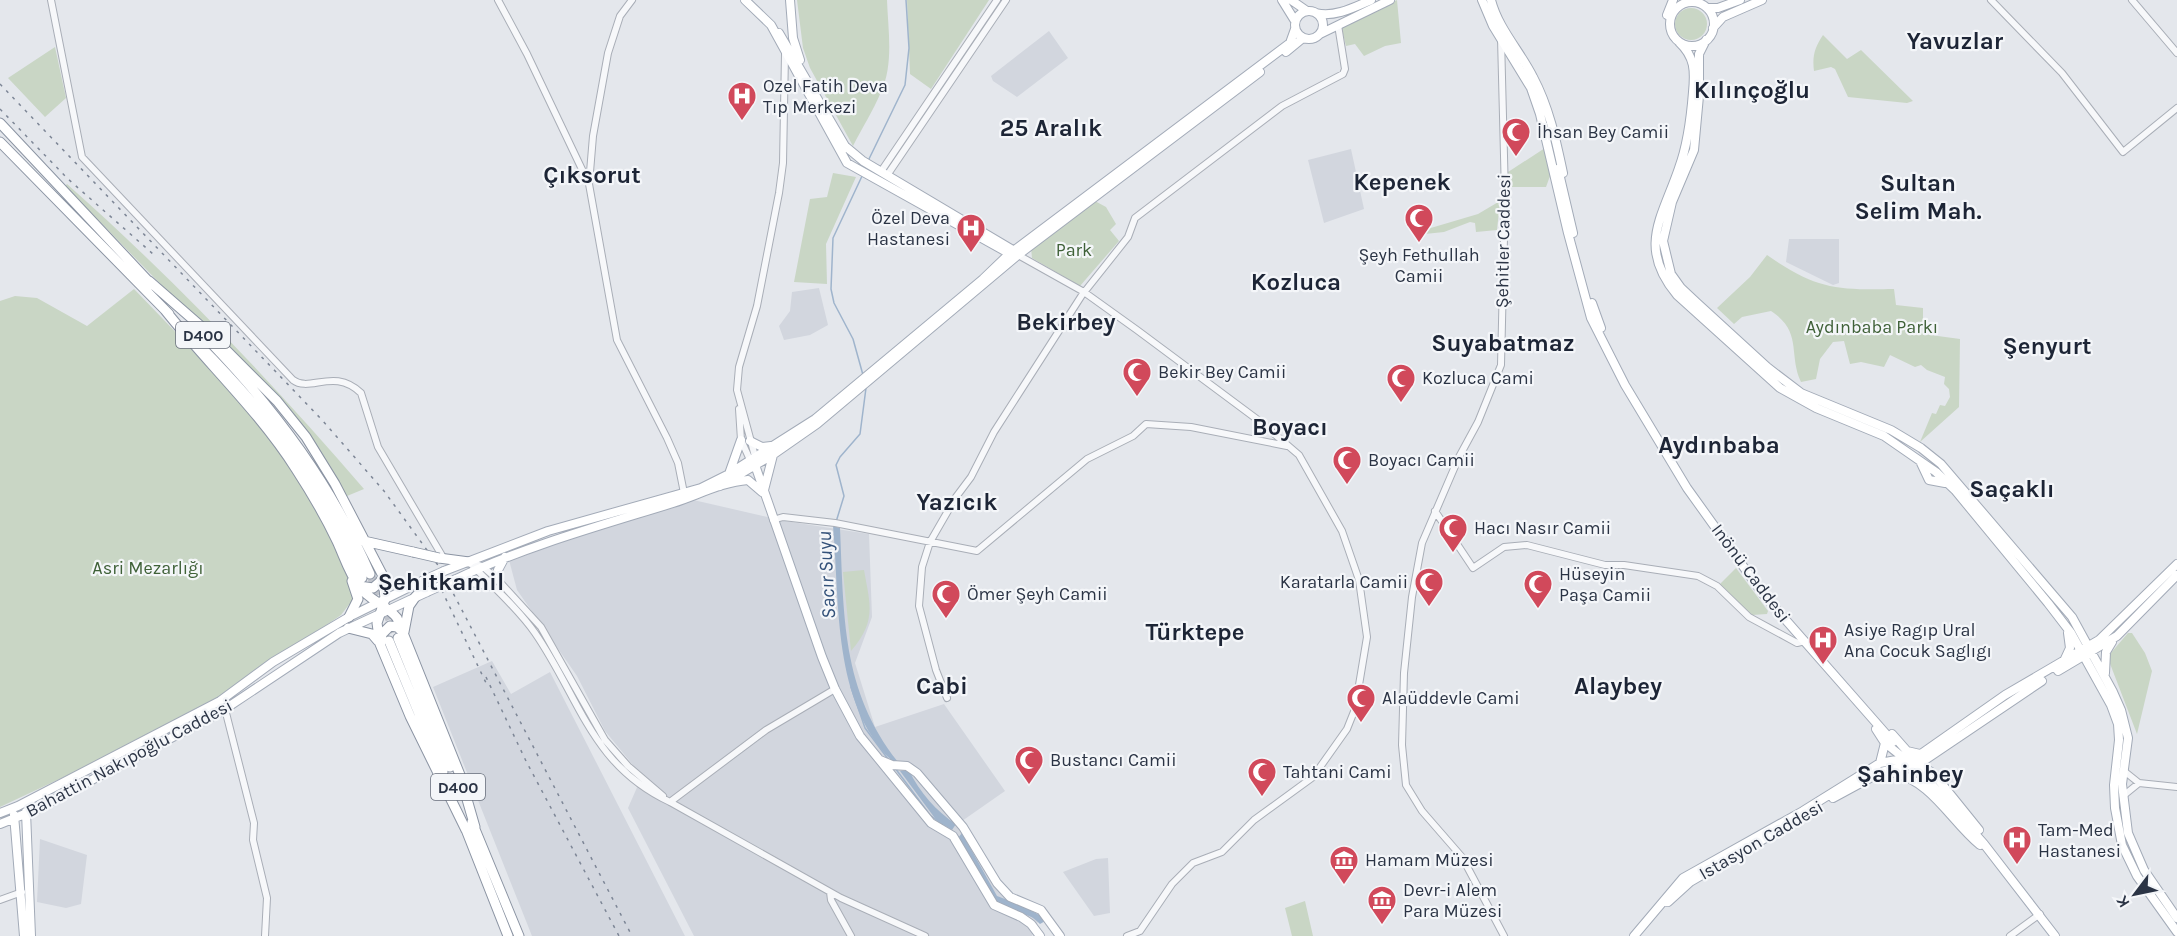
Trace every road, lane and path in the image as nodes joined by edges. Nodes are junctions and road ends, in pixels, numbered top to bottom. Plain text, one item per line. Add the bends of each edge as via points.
1 (51, 0) edge
2 (498, 0) edge
3 (632, 0) edge
4 (745, 0) edge
5 (751, 0) edge
6 (790, 0) edge
7 (997, 0) edge
8 (1006, 0) edge
9 (1282, 0) edge
10 (1291, 0) edge
11 (1371, 0) edge
12 (1390, 0) edge
13 (1482, 0) edge
14 (1491, 0) edge
15 (1673, 0) edge
16 (1740, 0) edge
17 (1762, 0) edge
18 (1991, 0) edge
19 (2132, 0) edge
20 (1696, 1) edge
21 (1727, 6) junction
22 (1707, 8) junction
23 (1311, 12) junction
24 (1671, 16) junction
25 (1295, 25) junction
26 (1338, 25) junction
27 (1713, 28) junction
28 (780, 34) junction
29 (1318, 34) junction
30 (1503, 35) junction
31 (793, 38) junction
32 (1303, 38) junction
33 (1706, 40) junction
34 (1679, 42) junction
35 (2177, 53) edge
36 (785, 54) junction
37 (1694, 65) junction
38 (809, 83) junction
39 (1536, 96) dead end
40 (2177, 108) edge
41 (0, 123) edge
42 (0, 142) edge
43 (1558, 169) junction
44 (885, 172) junction
45 (589, 184) junction
46 (1564, 217) junction
47 (1572, 231) junction
48 (1014, 254) junction
49 (149, 281) junction
50 (1084, 292) junction
51 (165, 310) junction
52 (859, 386) junction
53 (1628, 390) junction
54 (746, 441) junction
55 (1288, 446) junction
56 (774, 450) junction
57 (754, 461) junction
58 (727, 475) junction
59 (720, 486) junction
60 (684, 493) junction
61 (764, 494) junction
62 (1435, 511) junction
63 (773, 520) junction
64 (364, 540) junction
65 (930, 542) junction
66 (507, 555) junction
67 (442, 558) junction
68 (2177, 564) edge
69 (475, 566) junction
70 (349, 567) junction
71 (2177, 575) edge
72 (382, 576) junction
73 (364, 579) junction
74 (456, 579) junction
75 (495, 583) junction
76 (416, 596) junction
77 (382, 606) junction
78 (349, 616) junction
79 (348, 628) junction
80 (2067, 629) junction
81 (2117, 636) junction
82 (393, 639) junction
83 (1805, 641) junction
84 (2086, 652) junction
85 (2063, 663) junction
86 (2072, 664) junction
87 (2091, 669) junction
88 (1838, 677) junction
89 (2105, 678) junction
90 (835, 689) junction
91 (947, 698) dead end
92 (225, 709) junction
93 (1889, 742) junction
94 (1921, 754) junction
95 (1933, 755) junction
96 (1904, 759) junction
97 (880, 760) junction
98 (1880, 763) junction
99 (1918, 764) junction
100 (899, 766) junction
101 (1888, 771) junction
102 (2124, 771) junction
103 (1933, 773) junction
104 (1924, 776) tunnel mouth
105 (894, 780) junction
106 (2139, 783) junction
107 (2177, 788) edge
108 (2123, 796) junction
109 (670, 802) junction
110 (24, 803) junction
111 (14, 808) junction
112 (0, 813) edge
113 (27, 814) junction
114 (15, 819) junction
115 (0, 824) edge
116 (470, 828) junction
117 (1988, 848) junction
118 (22, 892) junction
119 (831, 892) junction
120 (0, 900) edge
121 (1658, 907) junction
122 (2040, 914) junction
123 (2177, 918) edge
124 (2177, 932) edge
125 (24, 936) edge
126 (31, 936) edge
127 (265, 936) edge
128 (508, 936) edge
129 (519, 936) edge
130 (851, 936) edge
131 (925, 936) edge
132 (1040, 936) edge
133 (1060, 936) edge
134 (1127, 936) edge
135 (1504, 936) edge
136 (1628, 936) edge
137 (1636, 936) edge
138 (2010, 936) edge
139 (2055, 936) edge
140 (2060, 936) edge

1 - 67 street via 82,157 293,380 302,385 337,380 361,393 378,447
2 - 45 street
3 - 45 street via 620,16 608,53
4 - 36 main road via 771,26
5 - 28 main road
6 - 31 main road
7 - 44 street
8 - 44 street
9 - 25 main road
10 - 23 main road
11 - 23 main road via 1338,13
12 - 26 main road
13 - 30 main road
14 - 30 main road
15 - 24 main road
15 - 37 main road via 1667,31
16 - 21 main road
17 - 27 main road via 1727,15
18 - 40 street via 2062,73 2123,152
19 - 35 street
20 - 21 main road
20 - 22 main road
20 - 24 main road via 1680,6
21 - 22 main road
22 - 27 main road
23 - 25 main road via 1299,14
23 - 29 main road via 1322,22
24 - 34 main road via 1671,30
25 - 32 main road
25 - 48 main road via 1290,44
26 - 29 main road
26 - 50 street via 1343,74 1282,106 1135,218 1128,237
27 - 33 main road
28 - 31 main road
28 - 38 main road
29 - 32 main road
30 - 46 main road via 1540,114
30 - 47 main road via 1533,76 1548,110
30 - 62 street, Şehitler Caddesi via 1501,365
31 - 38 main road
32 - 48 main road
33 - 34 main road via 1693,45
33 - 84 main road via 1699,54 1694,150 1672,202 1663,240 1665,258 1675,280 1767,367 1801,393 1891,430 1941,464 2072,617
34 - 37 main road
36 - 48 main road via 847,163
36 - 54 street via 782,170 757,306 739,368 739,405
37 - 80 main road via 1686,147 1656,230 1657,260 1665,278 1677,295 1780,388 1816,408 1884,436 1951,486
38 - 44 main road via 845,146
39 - 43 main road
41 - 49 highway, D400
42 - 51 highway, D400
43 - 46 main road
43 - 47 main road
44 - 48 main road
45 - 60 street via 617,340 672,449
46 - 53 main road, Inönü Caddesi via 1591,318
47 - 53 main road, Inönü Caddesi via 1594,311
48 - 50 street
48 - 52 main road
48 - 52 main road via 871,380
49 - 64 highway via 277,401 323,465
49 - 73 highway, D400 via 230,363 282,423 333,500
50 - 55 street via 1239,405
50 - 65 street via 994,432
51 - 70 highway via 273,436 325,516
51 - 73 highway, D400 via 240,387 301,462 328,505
52 - 56 main road
53 - 83 main road, Inönü Caddesi via 1687,488 1763,594
54 - 56 main road
54 - 57 street
54 - 58 main road
55 - 65 street via 1191,427 1146,424 1132,436 1087,459 981,549
55 - 134 street via 1299,455 1315,480 1342,531 1359,580 1367,637 1354,710 1347,729 1313,777 1254,820 1222,852 1193,864 1158,902 1140,931
56 - 57 main road
56 - 61 main road
57 - 58 main road
57 - 59 main road
57 - 61 main road
58 - 60 main road
59 - 61 main road via 748,480
59 - 66 main road
60 - 69 main road via 564,526
61 - 63 main road
62 - 83 street via 1473,568 1504,547 1527,545 1605,565 1698,576 1717,586 1749,616 1797,643
62 - 135 street, Şehitler Caddesi via 1422,543 1412,597 1404,673 1402,745 1406,785 1422,811 1462,857
63 - 65 street via 783,517 838,523
63 - 90 main road
64 - 67 highway, bridge
64 - 72 highway
65 - 91 street via 922,567 920,606
66 - 69 main road
66 - 75 main road via 500,562
67 - 69 highway
68 - 84 main road
69 - 74 main road
69 - 75 street
69 - 77 main road, bridge via 422,580
70 - 73 highway
70 - 78 highway via 358,599
71 - 81 main road
72 - 73 highway via 373,588
72 - 77 highway
73 - 77 highway
74 - 75 main road
74 - 76 main road, bridge
75 - 109 street via 542,627 605,740
76 - 77 main road
76 - 82 highway
77 - 78 main road, Bahattin Nakıpoğlu Caddesi
77 - 79 main road, Bahattin Nakıpoğlu Caddesi
77 - 82 highway
77 - 82 highway via 377,622
78 - 110 main road, Bahattin Nakıpoğlu Caddesi via 273,662 220,701
79 - 82 highway
79 - 92 main road, Bahattin Nakıpoğlu Caddesi
80 - 84 main road
80 - 85 main road via 2070,648
81 - 84 main road
81 - 89 main road via 2106,652
82 - 116 highway via 460,775
82 - 116 highway via 410,716
83 - 88 main road, Inönü Caddesi
84 - 85 main road
84 - 86 main road, Istasyon Caddesi
84 - 87 main road
84 - 89 main road
85 - 94 main road via 2006,695
86 - 87 main road
86 - 95 main road, Istasyon Caddesi via 2009,701
87 - 124 main road via 2118,724 2114,785 2122,845 2137,876
88 - 93 main road
88 - 94 main road via 1850,685 1907,751
89 - 102 main road via 2128,738
90 - 97 main road via 860,736
90 - 109 street via 766,730
92 - 113 main road, Bahattin Nakıpoğlu Caddesi
92 - 127 street via 254,823 253,840 267,898
93 - 96 main road
93 - 98 main road
94 - 96 main road
95 - 99 main road, Istasyon Caddesi
95 - 103 main road
96 - 98 main road
96 - 99 main road
97 - 100 main road
97 - 105 main road
98 - 121 main road via 1683,878
99 - 101 main road, Istasyon Caddesi
99 - 103 main road
100 - 105 main road
100 - 133 main road via 917,773 963,827 1010,897 1041,910
101 - 117 main road via 1907,775 1929,791 1968,835
101 - 137 main road, Istasyon Caddesi via 1854,786 1690,882
102 - 106 street
102 - 108 main road
103 - 117 main road
104 - 117 main road
105 - 132 main road via 931,824 953,836 993,905 1021,917
106 - 107 street
106 - 108 street
108 - 123 main road via 2132,847
109 - 119 street
110 - 111 main road, Bahattin Nakıpoğlu Caddesi
110 - 113 main road
111 - 112 main road, Bahattin Nakıpoğlu Caddesi
111 - 114 main road
113 - 114 main road, Bahattin Nakıpoğlu Caddesi
113 - 126 main road
114 - 115 main road, Bahattin Nakıpoğlu Caddesi
114 - 118 main road
116 - 128 highway
116 - 129 highway, D400
117 - 122 main road
117 - 140 main road via 2020,882
118 - 120 street
118 - 125 main road
119 - 130 street via 831,900
119 - 131 street
121 - 136 main road
121 - 137 main road
122 - 138 street
122 - 139 main road

